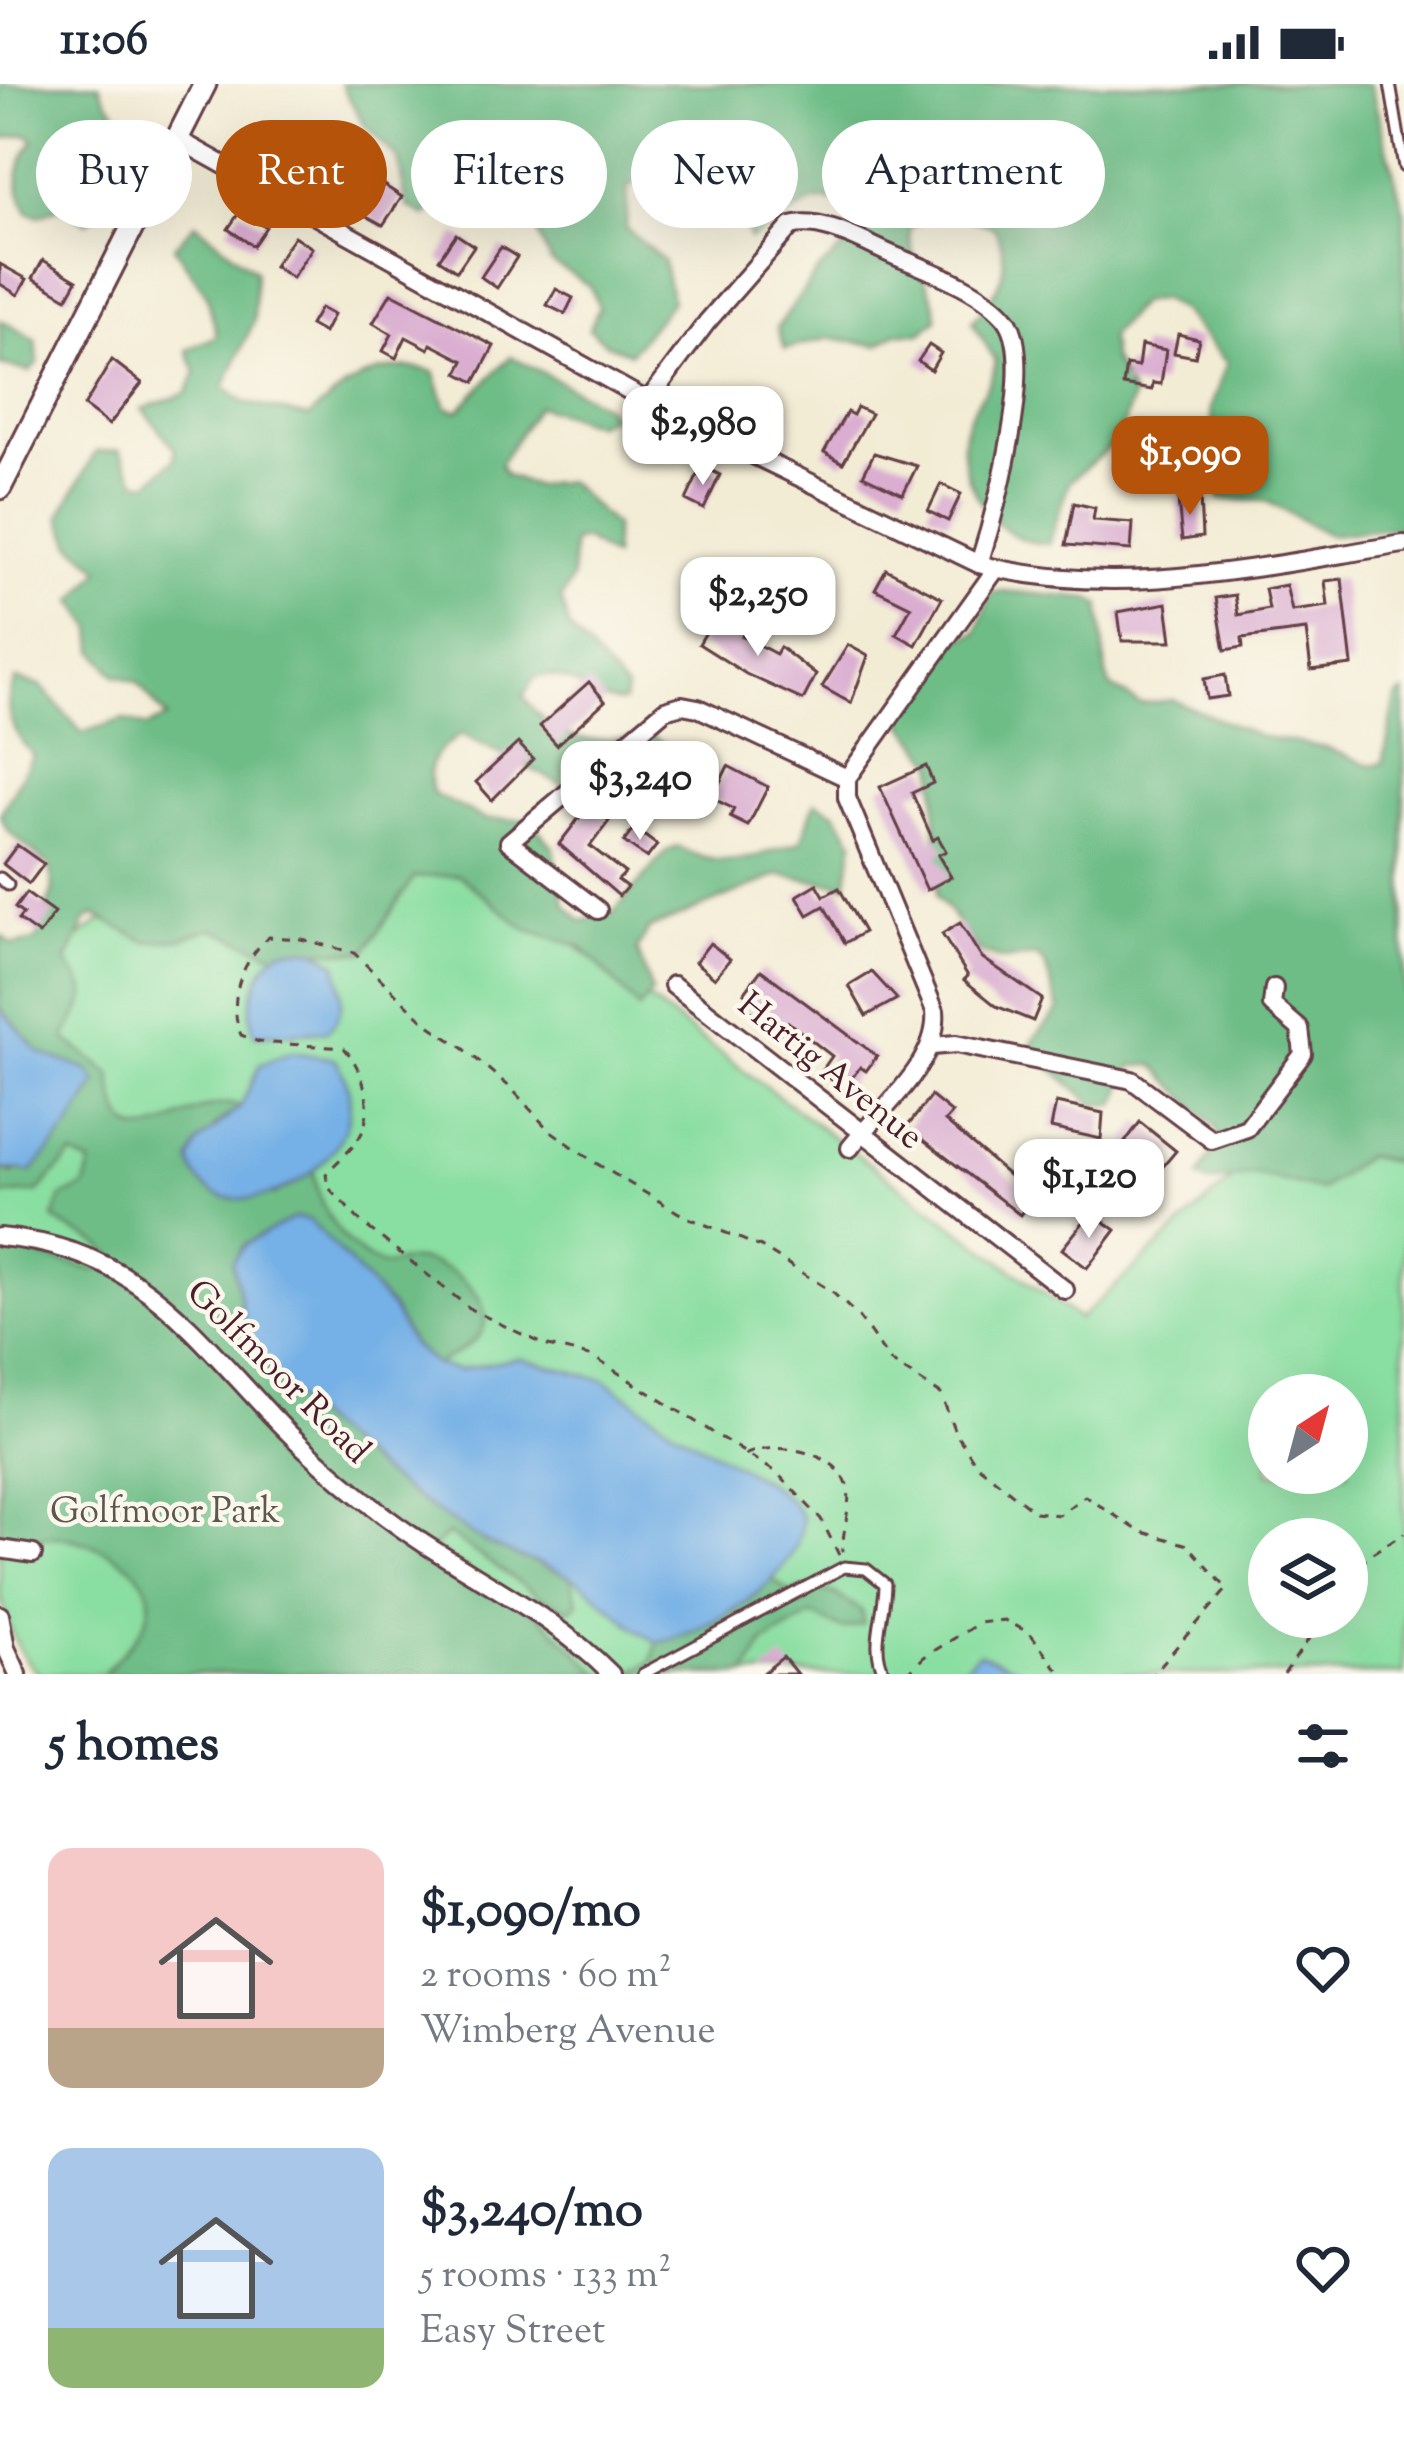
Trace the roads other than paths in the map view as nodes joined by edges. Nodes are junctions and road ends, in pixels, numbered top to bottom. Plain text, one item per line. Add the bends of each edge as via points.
1 (205, 84) edge
2 (1390, 84) edge
3 (188, 120) edge
4 (1400, 137) edge
5 (192, 147) edge
6 (1404, 166) edge
7 (134, 228) edge
8 (647, 402) junction
9 (0, 488) edge
10 (1404, 544) edge
11 (988, 566) junction
12 (847, 778) junction
13 (598, 910) dead end
14 (673, 985) dead end
15 (1274, 988) dead end
16 (932, 1046) junction
17 (862, 1132) junction
18 (850, 1148) dead end
19 (0, 1237) edge
20 (1065, 1290) dead end
21 (0, 1549) edge
22 (33, 1554) dead end
23 (0, 1615) edge
24 (18, 1674) edge
25 (611, 1674) edge
26 (643, 1674) edge
27 (885, 1674) edge

1 - 3 street
2 - 4 lane
4 - 6 lane
5 - 8 street
7 - 9 street
8 - 11 street
8 - 11 street via 791,226 813,224 908,261 999,313 1011,329 1016,395
10 - 11 street via 1144,578
11 - 12 street
12 - 13 street via 698,708 675,706 656,716 509,842
12 - 16 street via 847,798 935,1011
14 - 17 street, Hartig Avenue
15 - 16 street via 1272,1005 1300,1029 1303,1054 1247,1128 1225,1139 1200,1136 1172,1104 1132,1080
16 - 17 street
17 - 18 street
17 - 20 street, Hartig Avenue
19 - 25 street, Golfmoor Road via 79,1253 151,1290 306,1450 376,1510 542,1612
21 - 22 street
23 - 24 street
26 - 27 lane via 844,1567 866,1569 885,1584 877,1635

